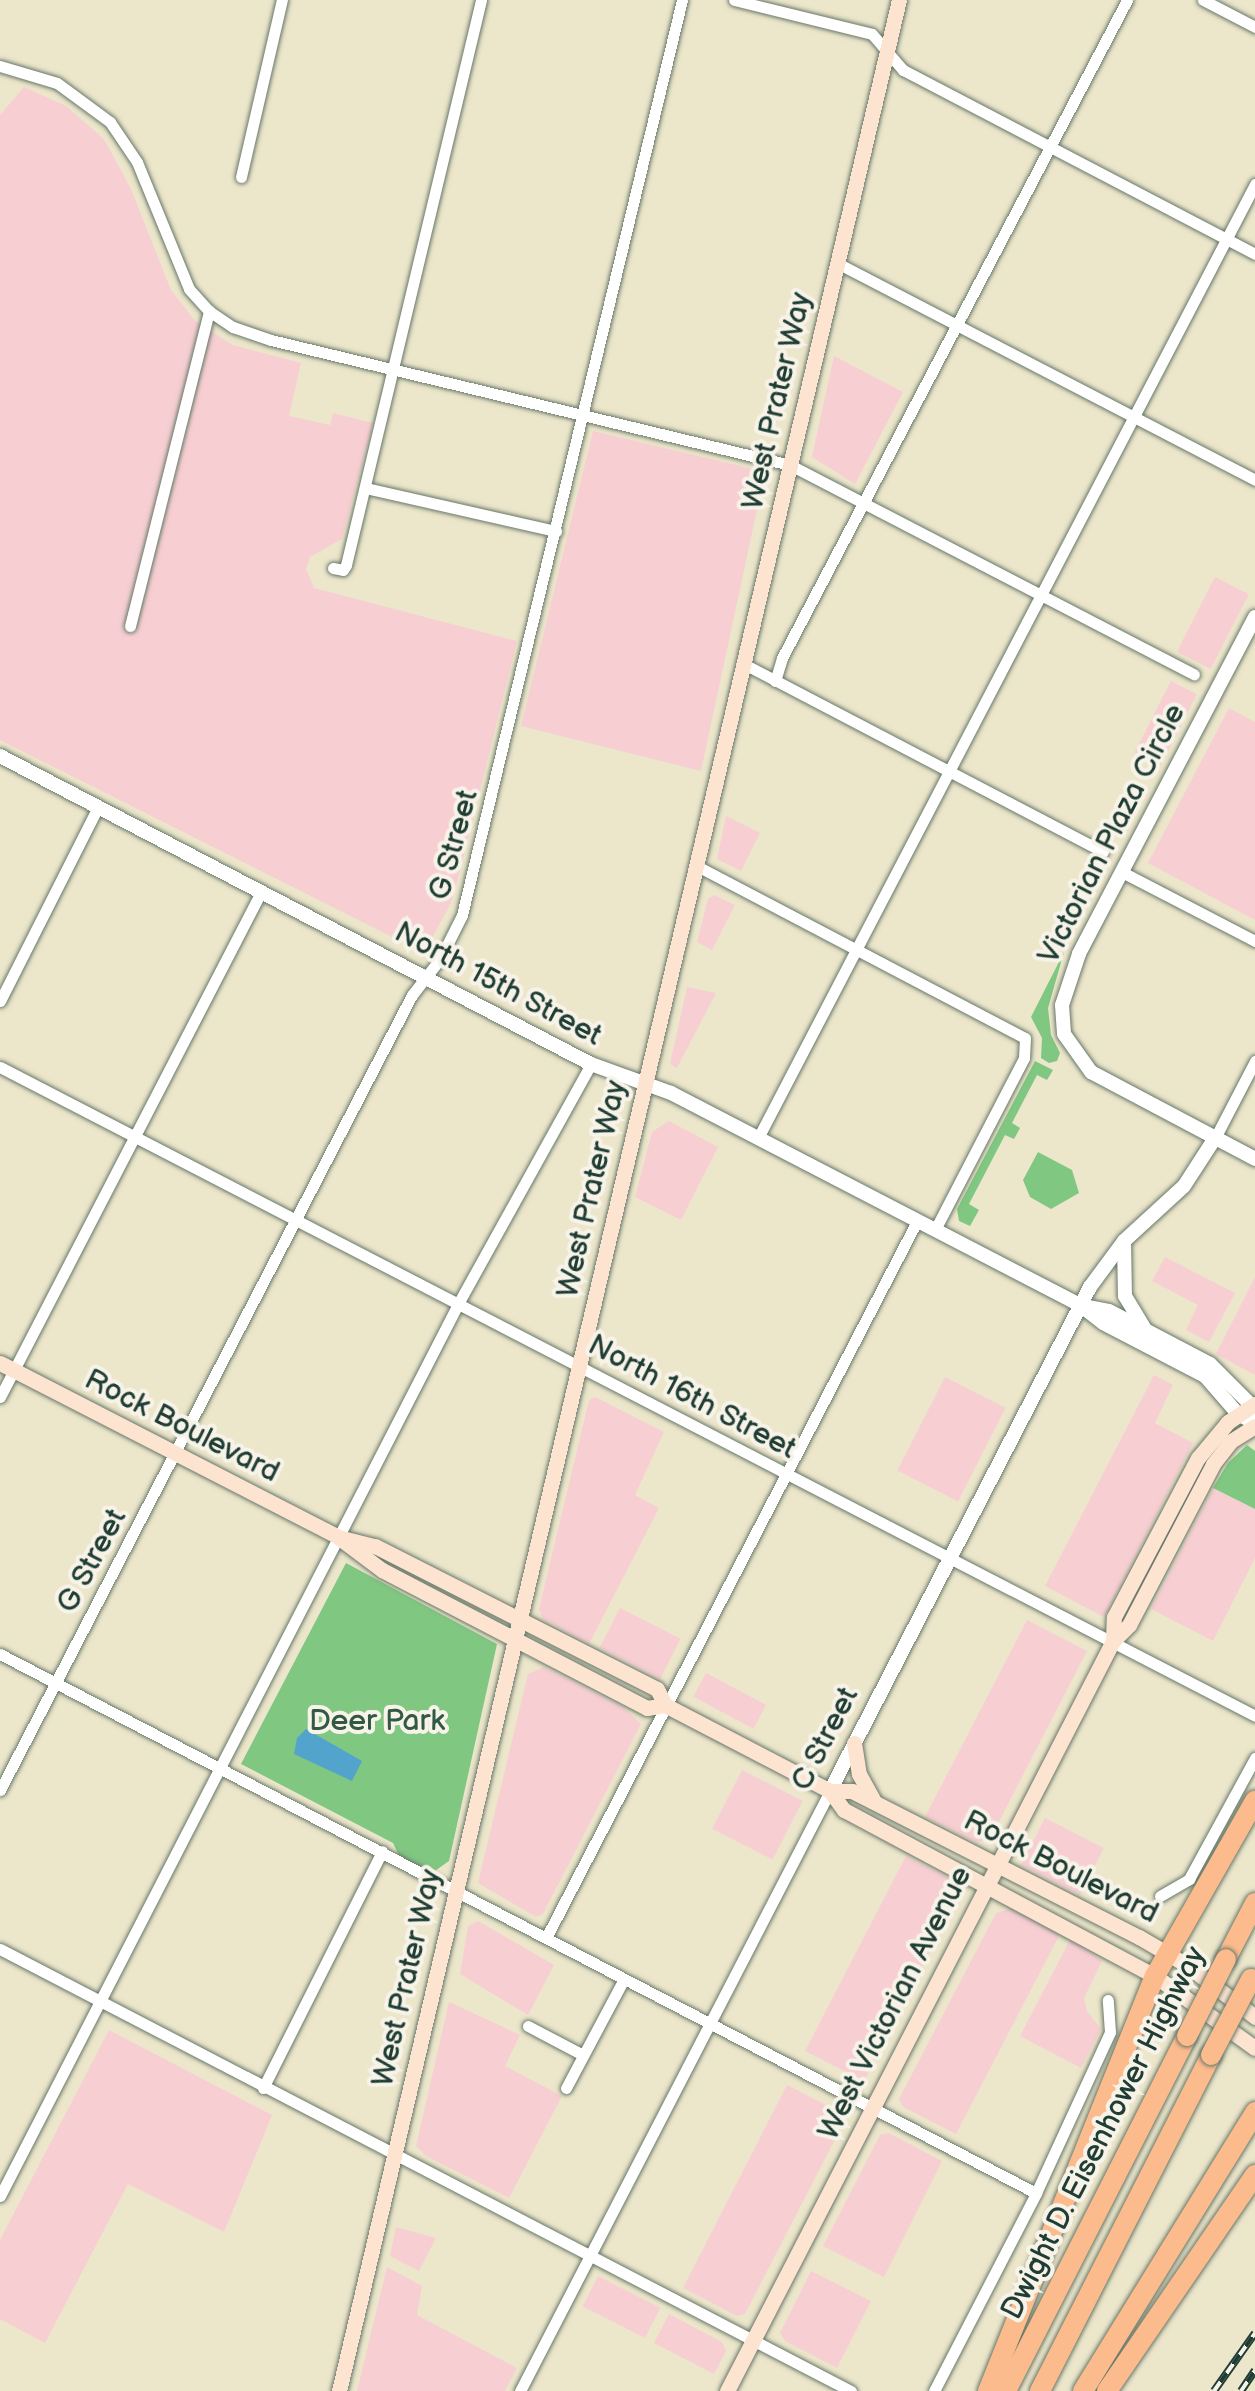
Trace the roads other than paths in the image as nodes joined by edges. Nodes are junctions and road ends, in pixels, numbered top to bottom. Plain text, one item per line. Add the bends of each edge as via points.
1 (282, 0) edge
2 (482, 0) edge
3 (682, 0) edge
4 (734, 0) edge
5 (899, 0) edge
6 (1127, 0) edge
7 (1203, 0) edge
8 (1255, 27) edge
9 (887, 52) junction
10 (0, 66) edge
11 (1050, 147) junction
12 (241, 177) dead end
13 (1255, 184) edge
14 (1226, 239) junction
15 (1255, 254) edge
16 (837, 263) junction
17 (209, 311) junction
18 (957, 324) junction
19 (395, 369) junction
20 (582, 414) junction
21 (1134, 416) junction
22 (790, 465) junction
23 (1255, 480) edge
24 (366, 488) junction
25 (864, 502) junction
26 (556, 532) junction
27 (332, 568) dead end
28 (1041, 594) junction
29 (1255, 617) edge
30 (130, 626) dead end
31 (744, 664) junction
32 (1194, 674) dead end
33 (775, 681) junction
34 (0, 756) edge
35 (948, 772) junction
36 (98, 807) junction
37 (1103, 852) dead end
38 (697, 866) junction
39 (1122, 872) junction
40 (260, 892) junction
41 (1255, 941) edge
42 (855, 950) junction
43 (427, 976) junction
44 (0, 1001) edge
45 (1255, 1061) edge
46 (591, 1064) junction
47 (0, 1067) edge
48 (645, 1086) junction
49 (135, 1136) junction
50 (758, 1138) junction
51 (1215, 1138) junction
52 (1255, 1159) edge
53 (296, 1218) junction
54 (917, 1221) junction
55 (935, 1230) junction
56 (1124, 1241) junction
57 (459, 1302) junction
58 (1080, 1305) junction
59 (1144, 1329) junction
60 (578, 1366) junction
61 (7, 1367) edge
62 (0, 1397) edge
63 (1252, 1415) edge
64 (178, 1454) junction
65 (786, 1474) junction
66 (338, 1537) junction
67 (950, 1558) junction
68 (518, 1617) junction
69 (513, 1639) junction
70 (1112, 1640) junction
71 (0, 1654) edge
72 (56, 1682) junction
73 (666, 1705) junction
74 (1255, 1716) edge
75 (854, 1743) junction
76 (1255, 1758) edge
77 (219, 1767) junction
78 (0, 1790) edge
79 (830, 1791) junction
80 (1255, 1801) edge
81 (875, 1802) junction
82 (382, 1851) junction
83 (997, 1866) junction
84 (987, 1884) junction
85 (455, 1892) junction
86 (1160, 1896) dead end
87 (1255, 1902) edge
88 (546, 1938) junction
89 (0, 1949) edge
90 (1168, 1953) junction
91 (1155, 1976) junction
92 (1253, 1976) edge
93 (624, 1979) junction
94 (1108, 2000) dead end
95 (101, 2003) junction
96 (1255, 2017) edge
97 (709, 2024) junction
98 (528, 2026) dead end
99 (1255, 2048) edge
100 (583, 2055) junction
101 (264, 2088) junction
102 (566, 2088) dead end
103 (872, 2108) junction
104 (1255, 2112) edge
105 (394, 2155) junction
106 (1255, 2175) edge
107 (1036, 2193) junction
108 (0, 2196) edge
109 (589, 2256) junction
110 (753, 2341) junction
111 (338, 2391) edge
112 (520, 2391) edge
113 (727, 2391) edge
114 (851, 2391) edge
115 (934, 2391) edge
116 (988, 2391) edge
117 (1006, 2391) edge
118 (1040, 2391) edge
119 (1082, 2391) edge
120 (1107, 2391) edge

1 - 12 street
2 - 19 street
3 - 20 street, G Street
4 - 9 street via 872,34
5 - 9 main road, West Prater Way
6 - 11 street
7 - 8 street
9 - 11 street via 903,70
9 - 16 main road, West Prater Way
10 - 17 street via 66,88 118,131 185,281
11 - 14 street
11 - 18 street
13 - 14 street
14 - 15 street
14 - 21 street
16 - 18 street
16 - 22 main road, West Prater Way
17 - 19 street via 260,338
17 - 30 street
18 - 21 street
18 - 25 street
19 - 20 street
19 - 24 street
20 - 22 street
20 - 26 street, G Street
21 - 23 street
21 - 28 street
22 - 25 street
22 - 31 main road, West Prater Way
24 - 26 street
24 - 27 street via 345,568
25 - 28 street
25 - 33 street
26 - 43 street, G Street via 472,886
28 - 32 street
28 - 35 street
29 - 39 street, Victorian Plaza Circle
31 - 33 street
31 - 38 main road, West Prater Way
33 - 35 street
34 - 36 street, North 15th Street
35 - 37 street
35 - 42 street
36 - 40 street, North 15th Street
36 - 44 street
38 - 42 street
38 - 48 main road, West Prater Way
39 - 41 street
39 - 51 street, Victorian Plaza Circle via 1068,977 1064,1034 1090,1072
40 - 43 street, North 15th Street
40 - 49 street
42 - 50 street
42 - 55 street via 1028,1042
43 - 46 street, North 15th Street
43 - 53 street, G Street
45 - 51 street
46 - 48 street, North 15th Street
46 - 57 street
47 - 49 street, North 16th Street
48 - 50 street, North 15th Street
48 - 60 main road, West Prater Way
49 - 53 street, North 16th Street
49 - 61 street
50 - 54 street, North 15th Street
51 - 52 street, Victorian Plaza Circle
51 - 56 street, C Street via 1184,1186
53 - 57 street, North 16th Street
53 - 64 street, G Street
54 - 55 street, North 15th Street
54 - 65 street
55 - 58 street, North 15th Street
56 - 58 street, C Street
56 - 59 street via 1125,1296
57 - 60 street, North 16th Street
57 - 66 street
58 - 59 street, North 15th Street
58 - 63 street, North 15th Street via 1205,1376
58 - 67 street, C Street
59 - 63 street, North 15th Street via 1210,1364
60 - 65 street, North 16th Street
60 - 68 main road, West Prater Way
61 - 62 street
61 - 64 main road, Rock Boulevard
63 - 70 main road, West Victorian Avenue via 1213,1464 1129,1626
64 - 66 main road, Rock Boulevard
64 - 72 street, G Street
65 - 67 street, North 16th Street
65 - 73 street
66 - 68 main road, Rock Boulevard via 374,1546
66 - 69 main road, Rock Boulevard via 382,1570
66 - 77 street
67 - 70 street, North 16th Street
67 - 75 street, C Street
68 - 69 main road, West Prater Way
68 - 73 main road, Rock Boulevard via 657,1689
69 - 73 main road, Rock Boulevard via 647,1708
69 - 85 main road, West Prater Way
70 - 74 street, North 16th Street
70 - 83 main road, West Victorian Avenue
71 - 72 street
72 - 77 street
72 - 78 street, G Street
73 - 79 main road, Rock Boulevard
73 - 88 street
75 - 79 street, C Street
75 - 81 main road via 859,1774
76 - 86 street via 1189,1879
77 - 82 street
77 - 95 street
79 - 81 main road, Rock Boulevard via 844,1789
79 - 84 main road, Rock Boulevard via 844,1810
79 - 97 street, C Street
80 - 90 highway
81 - 83 main road, Rock Boulevard
82 - 85 street
82 - 101 street
83 - 84 main road, West Victorian Avenue
83 - 90 main road, Rock Boulevard
84 - 91 main road, Rock Boulevard
84 - 103 main road, West Victorian Avenue
85 - 88 street
85 - 105 main road, West Prater Way
87 - 117 highway, Dwight D. Eisenhower Highway, bridge
88 - 93 street
89 - 95 street
90 - 91 highway
90 - 96 main road, Rock Boulevard
91 - 99 main road, Rock Boulevard
91 - 116 highway
92 - 118 highway, Dwight D. Eisenhower Highway, bridge
93 - 97 street
93 - 100 street
94 - 107 street via 1110,2032
95 - 101 street
95 - 108 street
97 - 103 street
97 - 109 street, C Street
98 - 100 street
100 - 102 street
101 - 105 street
103 - 107 street
103 - 110 main road, West Victorian Avenue
104 - 119 highway
105 - 109 street
105 - 111 main road, West Prater Way
106 - 120 highway
107 - 115 street
109 - 110 street
109 - 112 street, C Street
110 - 113 main road, West Victorian Avenue
110 - 114 street

